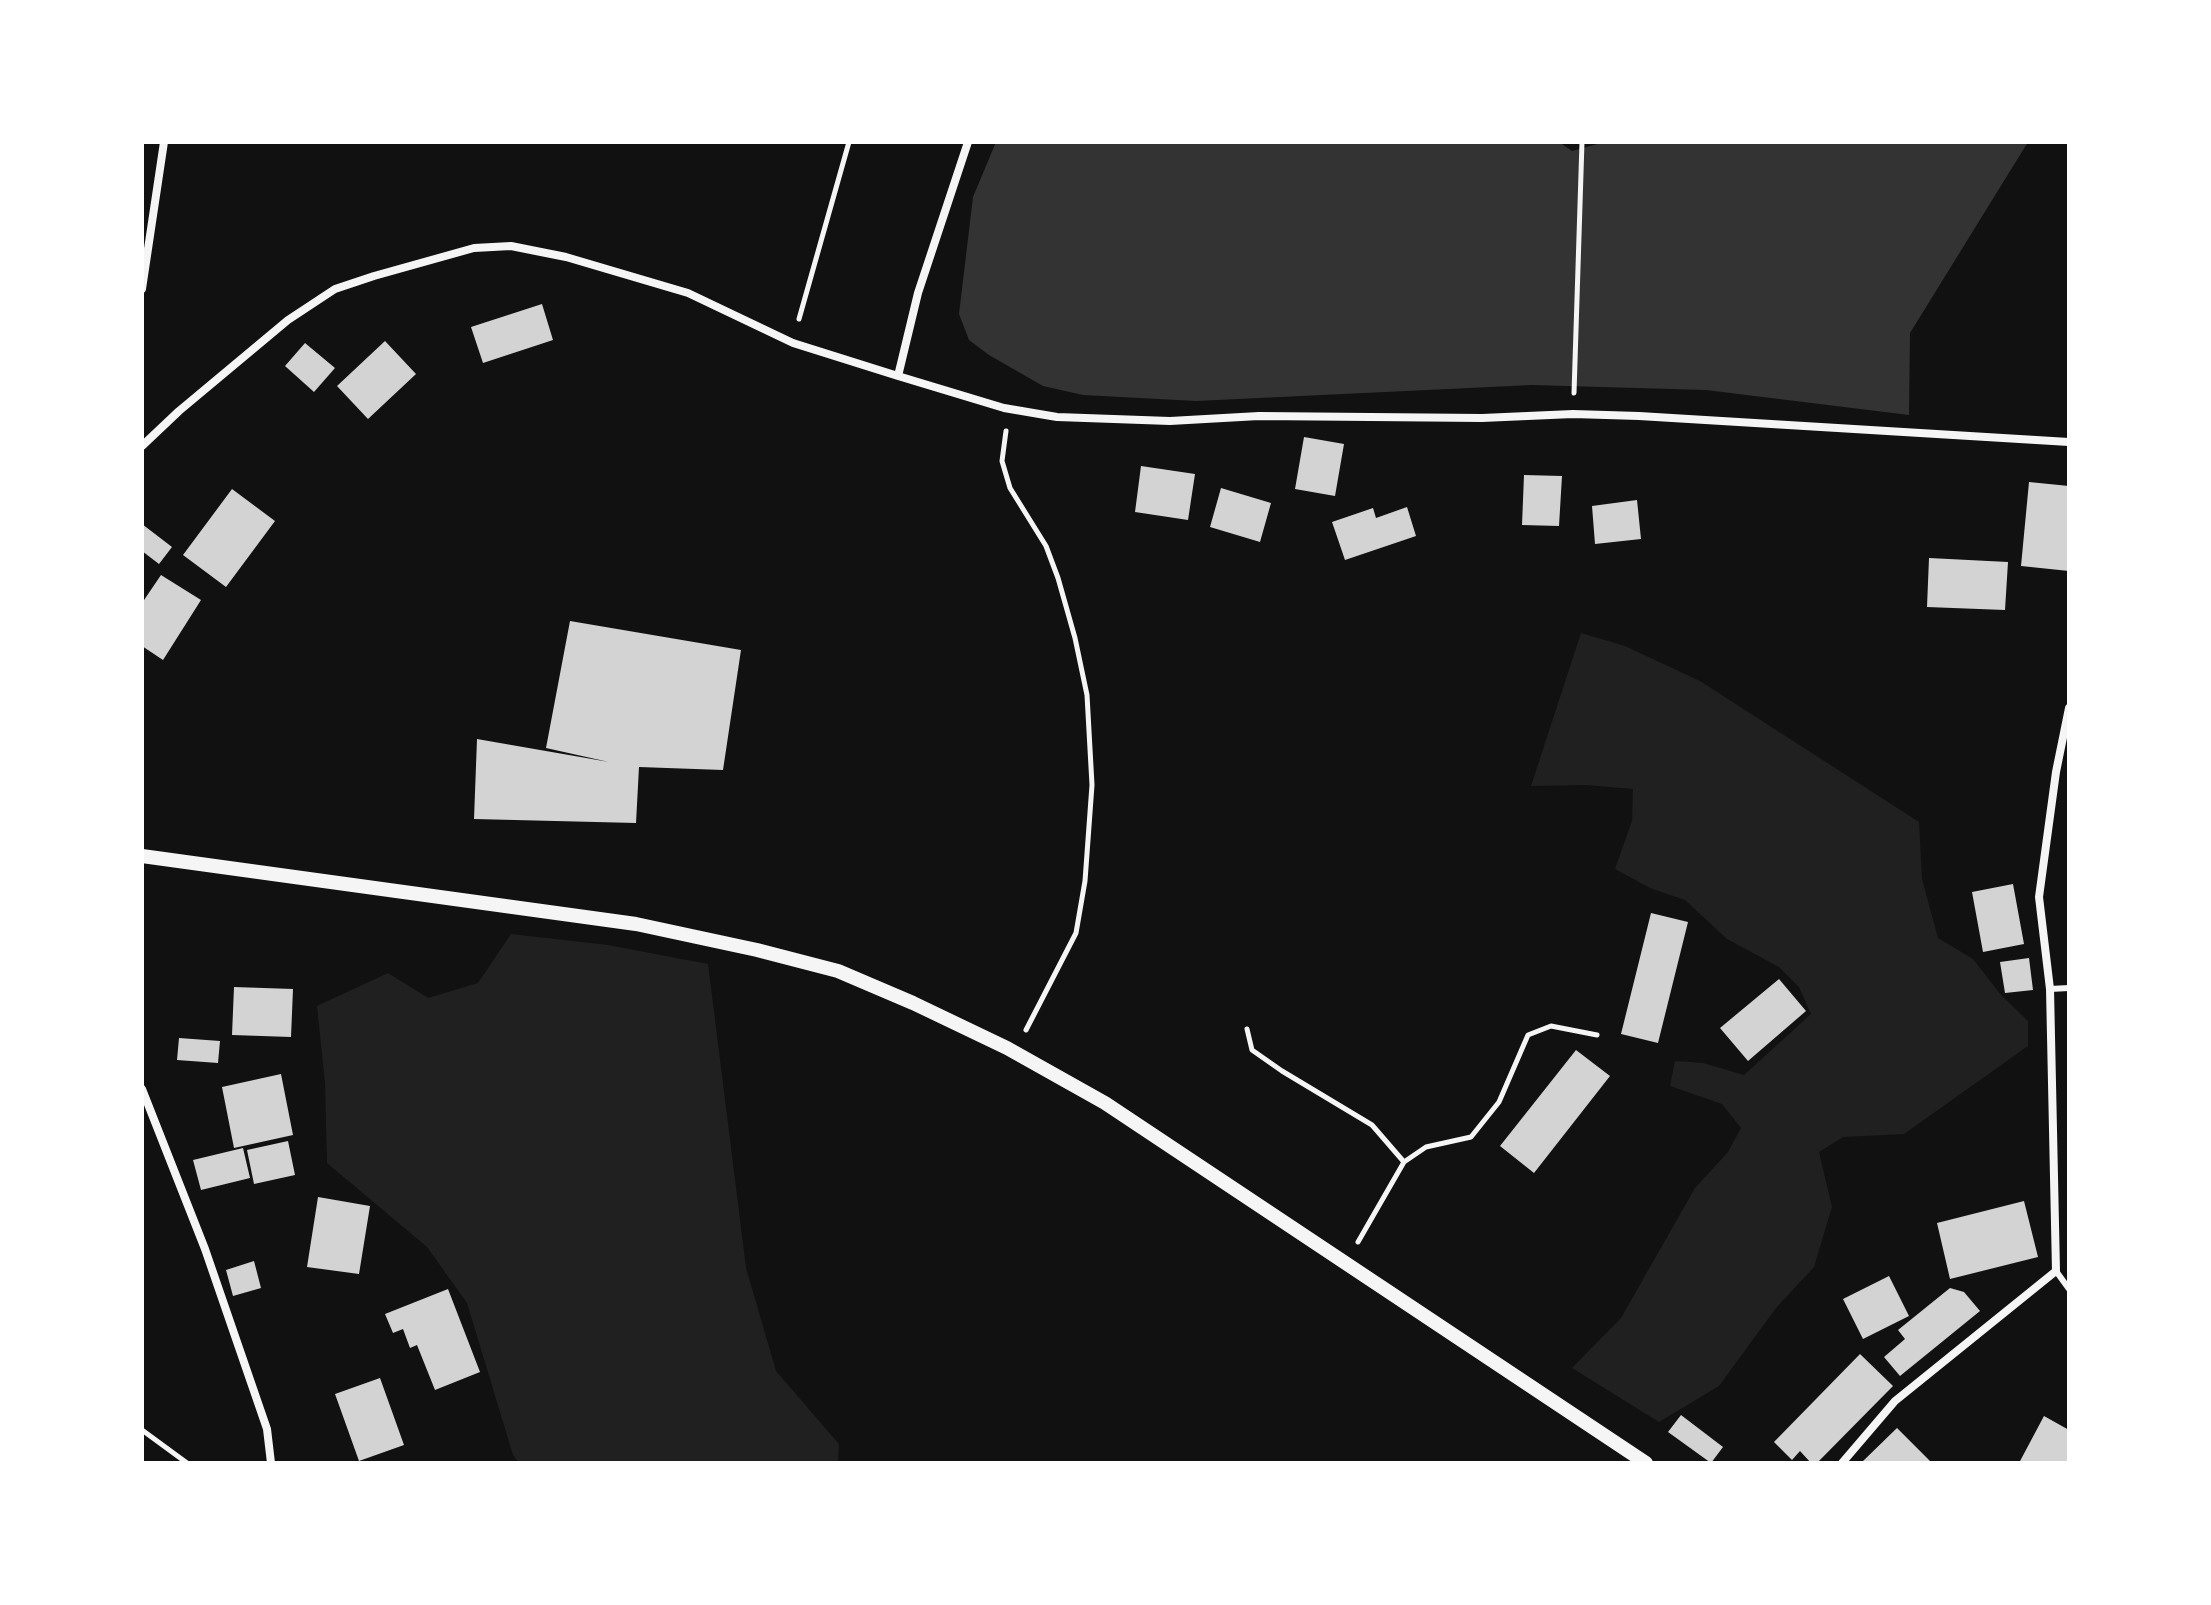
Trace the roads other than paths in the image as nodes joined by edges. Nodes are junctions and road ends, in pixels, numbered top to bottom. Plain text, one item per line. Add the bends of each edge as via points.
1 (164, 142) edge
2 (968, 142) edge
3 (142, 289) edge
4 (898, 376) junction
5 (2069, 442) edge
6 (142, 446) edge
7 (2069, 708) edge
8 (142, 856) edge
9 (2069, 988) edge
10 (2050, 989) junction
11 (142, 1089) edge
12 (2056, 1271) junction
13 (2069, 1289) edge
14 (271, 1463) edge
15 (1646, 1463) edge
16 (1842, 1463) edge

1 - 3 street
2 - 4 street via 918,293
4 - 5 street via 1014,411 1057,417 1170,421 1573,414
4 - 6 street via 793,343 688,293 566,257 511,246 474,248 335,289 288,320
7 - 10 street via 2039,897
8 - 15 street via 636,924 838,971 1014,1052 1105,1103
9 - 10 lane
10 - 12 street
11 - 14 street via 211,1264 267,1429
12 - 13 lane
12 - 16 street via 1895,1401

